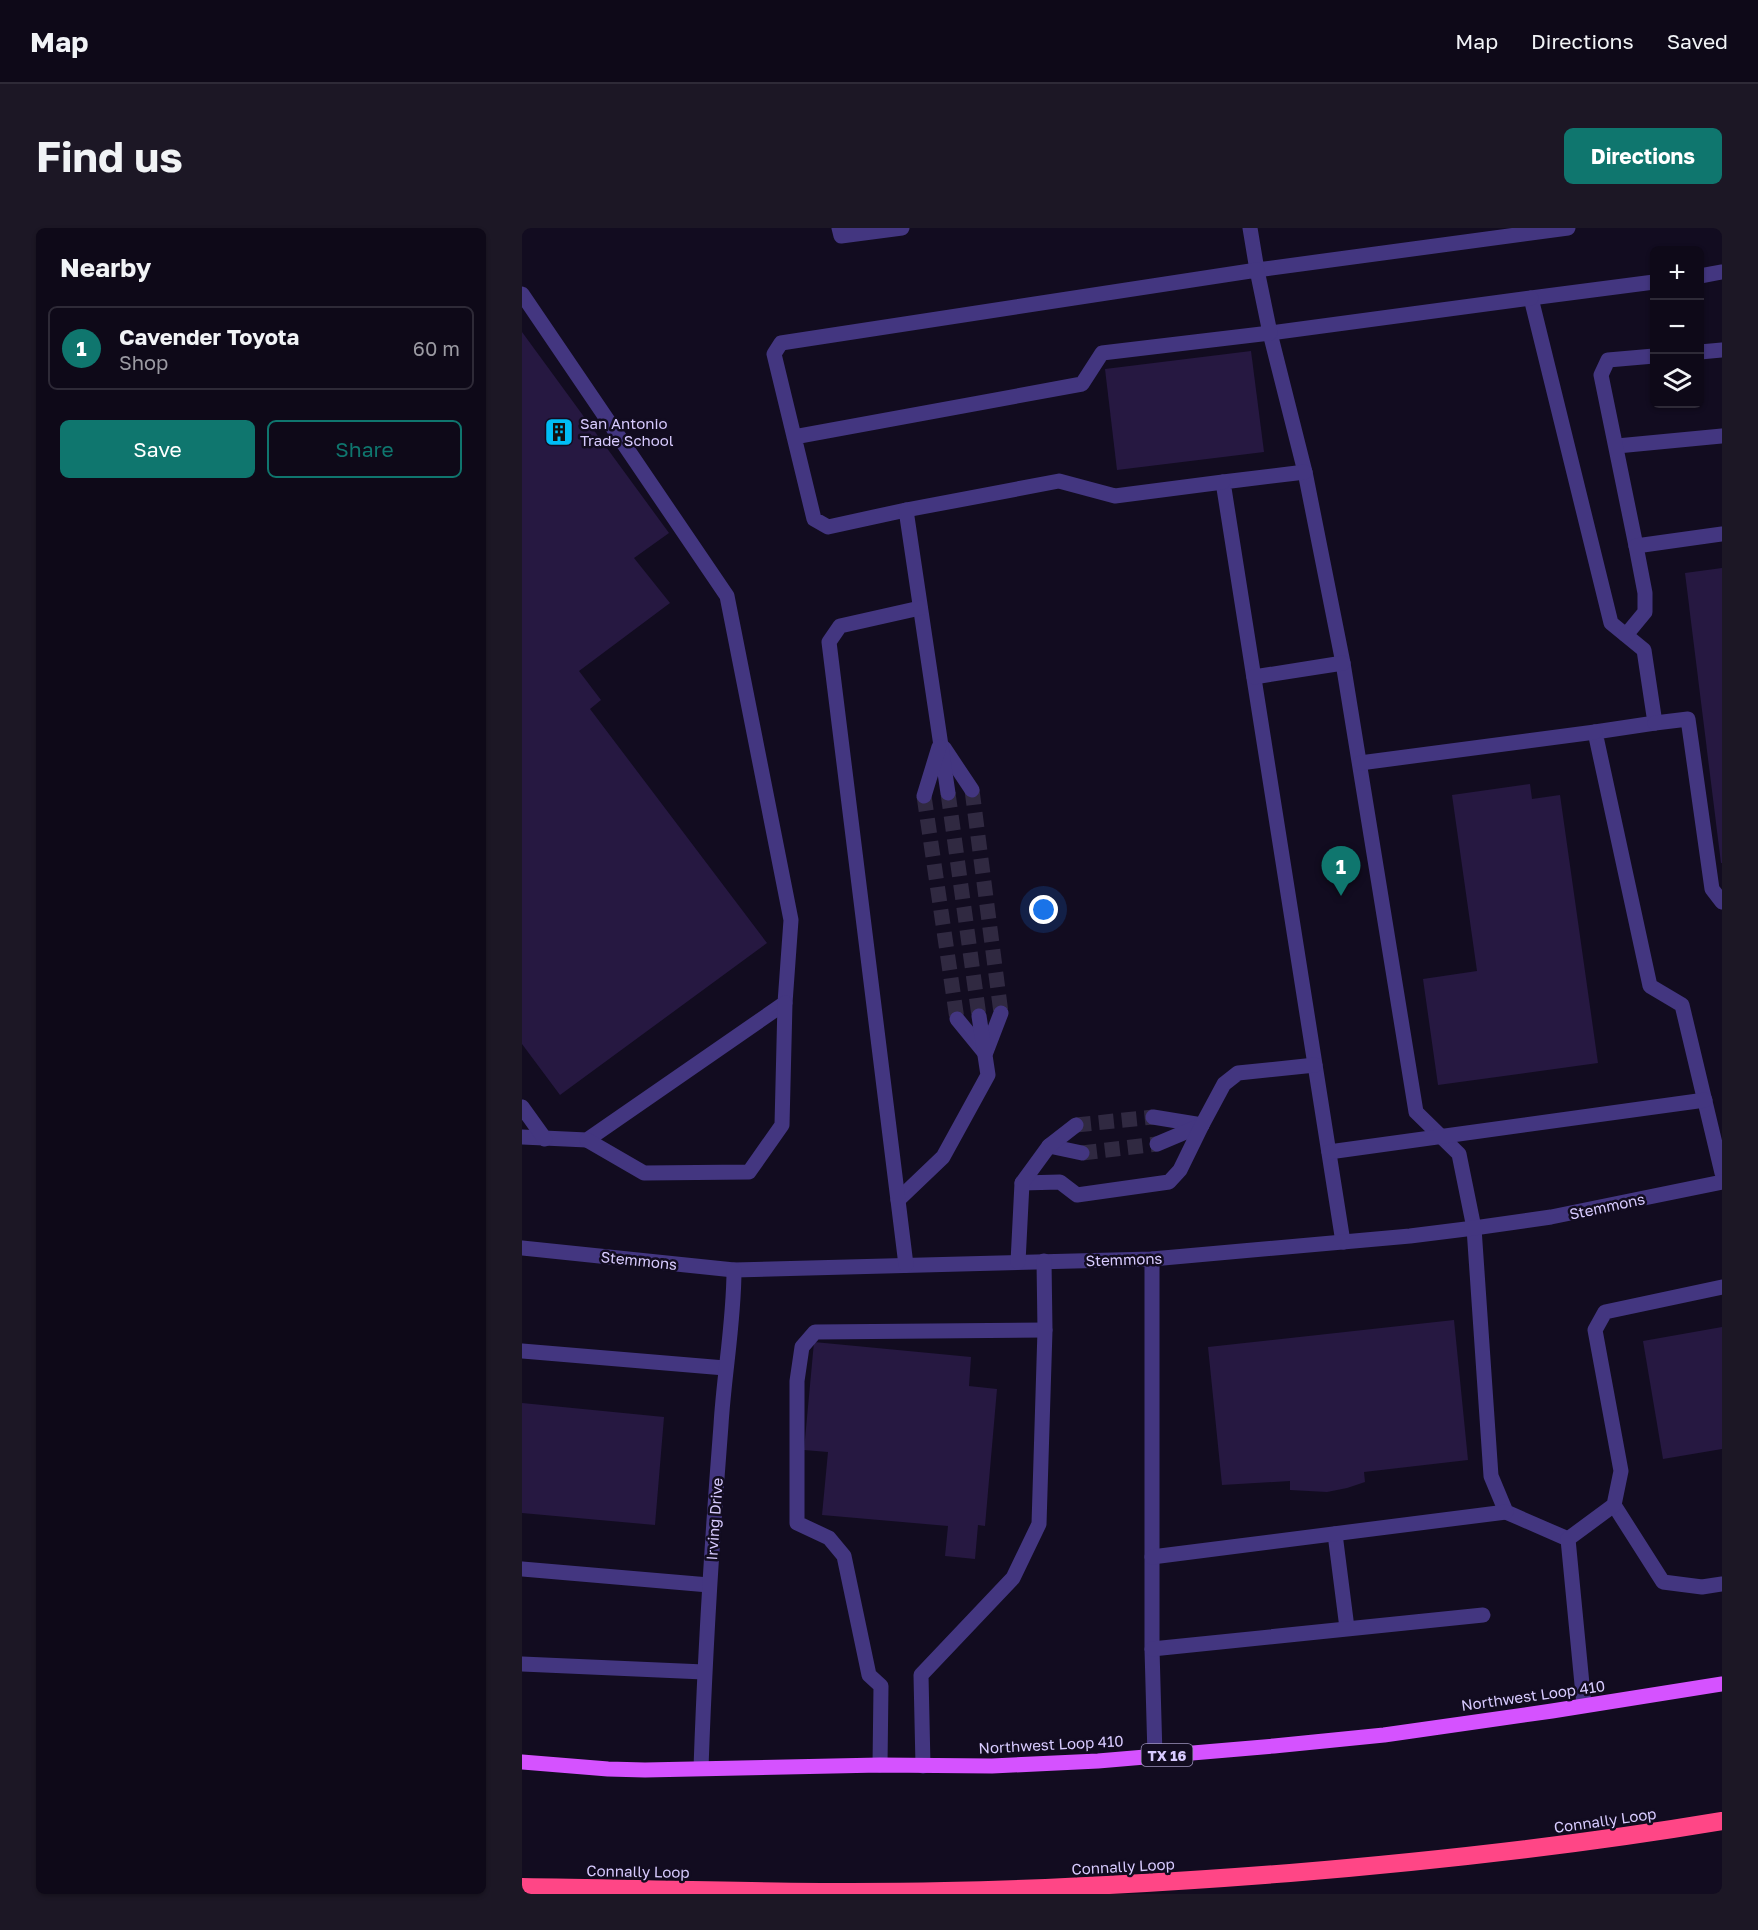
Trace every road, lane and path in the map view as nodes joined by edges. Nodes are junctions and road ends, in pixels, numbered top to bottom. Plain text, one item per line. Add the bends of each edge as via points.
1 (839, 228) edge
2 (902, 228) edge
3 (1250, 228) edge
4 (1568, 228) edge
5 (1257, 270) junction
6 (1722, 272) edge
7 (1704, 275) edge
8 (1650, 283) edge
9 (522, 294) edge
10 (1531, 298) junction
11 (1270, 333) junction
12 (1722, 350) edge
13 (1704, 352) edge
14 (1650, 356) edge
15 (794, 436) junction
16 (1722, 436) edge
17 (1617, 446) junction
18 (1305, 472) junction
19 (1223, 482) junction
20 (906, 510) junction
21 (1722, 534) edge
22 (1636, 546) junction
23 (920, 608) junction
24 (1626, 635) junction
25 (1343, 663) junction
26 (1254, 677) junction
27 (1655, 723) junction
28 (1594, 732) junction
29 (940, 743) junction
30 (1360, 763) junction
31 (972, 789) tunnel mouth
32 (948, 793) tunnel mouth
33 (924, 796) tunnel mouth
34 (1722, 902) edge
35 (785, 1003) junction
36 (1001, 1013) tunnel mouth
37 (980, 1016) tunnel mouth
38 (957, 1019) tunnel mouth
39 (985, 1054) junction
40 (1315, 1065) junction
41 (1705, 1100) junction
42 (522, 1107) edge
43 (1153, 1116) tunnel mouth
44 (1076, 1125) tunnel mouth
45 (1202, 1125) junction
46 (522, 1137) edge
47 (1441, 1137) junction
48 (545, 1139) junction
49 (587, 1140) junction
50 (1157, 1144) tunnel mouth
51 (1049, 1146) junction
52 (1329, 1152) junction
53 (1082, 1153) tunnel mouth
54 (1722, 1173) edge
55 (1722, 1182) edge
56 (1022, 1183) junction
57 (898, 1200) junction
58 (1474, 1228) junction
59 (1343, 1242) junction
60 (522, 1248) edge
61 (1152, 1259) junction
62 (1044, 1261) junction
63 (1018, 1262) junction
64 (906, 1265) junction
65 (734, 1270) junction
66 (1722, 1287) edge
67 (1045, 1330) junction
68 (522, 1351) edge
69 (725, 1368) junction
70 (1614, 1505) junction
71 (1506, 1512) junction
72 (1335, 1534) junction
73 (1568, 1539) junction
74 (1152, 1557) junction
75 (522, 1569) edge
76 (1722, 1584) edge
77 (709, 1585) junction
78 (1483, 1615) dead end
79 (1347, 1629) junction
80 (1152, 1648) junction
81 (522, 1664) edge
82 (704, 1672) junction
83 (1722, 1684) edge
84 (1584, 1705) junction
85 (1155, 1756) junction
86 (522, 1762) edge
87 (880, 1765) junction
88 (923, 1766) junction
89 (700, 1768) junction
90 (1722, 1821) edge
91 (522, 1887) edge

1 - 2 street via 841,236
3 - 5 street
4 - 5 street
5 - 11 street
5 - 15 street via 781,343 774,354
6 - 7 street
8 - 10 street
9 - 35 street via 727,596 791,920
10 - 11 street
10 - 24 street via 1611,623
11 - 15 street via 1102,353 1082,384
11 - 18 street
12 - 13 street
14 - 17 street via 1608,360 1601,375
15 - 20 street via 814,519 828,527
16 - 17 street
17 - 22 street
18 - 19 street
18 - 25 street
19 - 20 street via 1115,496 1059,481
19 - 26 street
20 - 23 street
21 - 22 street
22 - 24 street via 1646,612
23 - 29 street
23 - 57 street via 840,626 829,642
24 - 27 street via 1644,650
25 - 26 street
25 - 30 street
26 - 40 street
27 - 28 street
27 - 34 street via 1688,719 1712,889
28 - 30 street
28 - 41 street via 1650,986 1682,1005
29 - 31 street
29 - 32 street
29 - 33 street
30 - 47 street via 1416,1112
35 - 49 street
35 - 49 street via 782,1125 749,1172 644,1173
36 - 39 street
37 - 39 street
38 - 39 street
39 - 57 street via 988,1075 943,1157
40 - 45 street via 1238,1073 1224,1084
40 - 52 street
41 - 47 street
41 - 54 street
42 - 48 street
43 - 45 street
44 - 51 street
45 - 50 street
45 - 56 street via 1180,1170 1169,1182 1077,1195 1060,1182
46 - 48 street
47 - 52 street
47 - 58 street via 1460,1154
48 - 49 street
51 - 53 street
51 - 56 street
52 - 59 street
55 - 58 street, Stemmons via 1551,1217
56 - 63 street
57 - 64 street
58 - 59 street, Stemmons
58 - 71 street via 1491,1476
59 - 61 street, Stemmons
60 - 65 street, Stemmons
61 - 62 street, Stemmons
61 - 74 street
62 - 63 street, Stemmons
62 - 67 street
63 - 64 street, Stemmons
64 - 65 street, Stemmons
65 - 69 street, Irving Drive
66 - 70 street via 1605,1312 1595,1330 1621,1471
67 - 87 street via 815,1332 802,1347 797,1381 797,1522 829,1538 844,1556 869,1676 881,1686
67 - 88 street via 1039,1524 1013,1578 921,1675
68 - 69 street
69 - 77 street, Irving Drive
70 - 73 street
70 - 76 street via 1663,1582 1702,1587
71 - 72 street
71 - 73 street
72 - 74 street
72 - 79 street
73 - 84 street
74 - 80 street
75 - 77 street
77 - 82 street, Irving Drive
78 - 79 street
79 - 80 street
80 - 85 street
81 - 82 street
82 - 89 street, Irving Drive
83 - 84 main road, Northwest Loop 410 / TX 16
84 - 85 main road, Northwest Loop 410 / TX 16 via 1384,1735
85 - 88 main road, Northwest Loop 410 / TX 16
86 - 89 main road, Northwest Loop 410 / TX 16 via 608,1769
87 - 88 main road, Northwest Loop 410 / TX 16
87 - 89 main road, Northwest Loop 410 / TX 16
90 - 91 highway, Connally Loop via 1449,1858 1071,1888 875,1892

